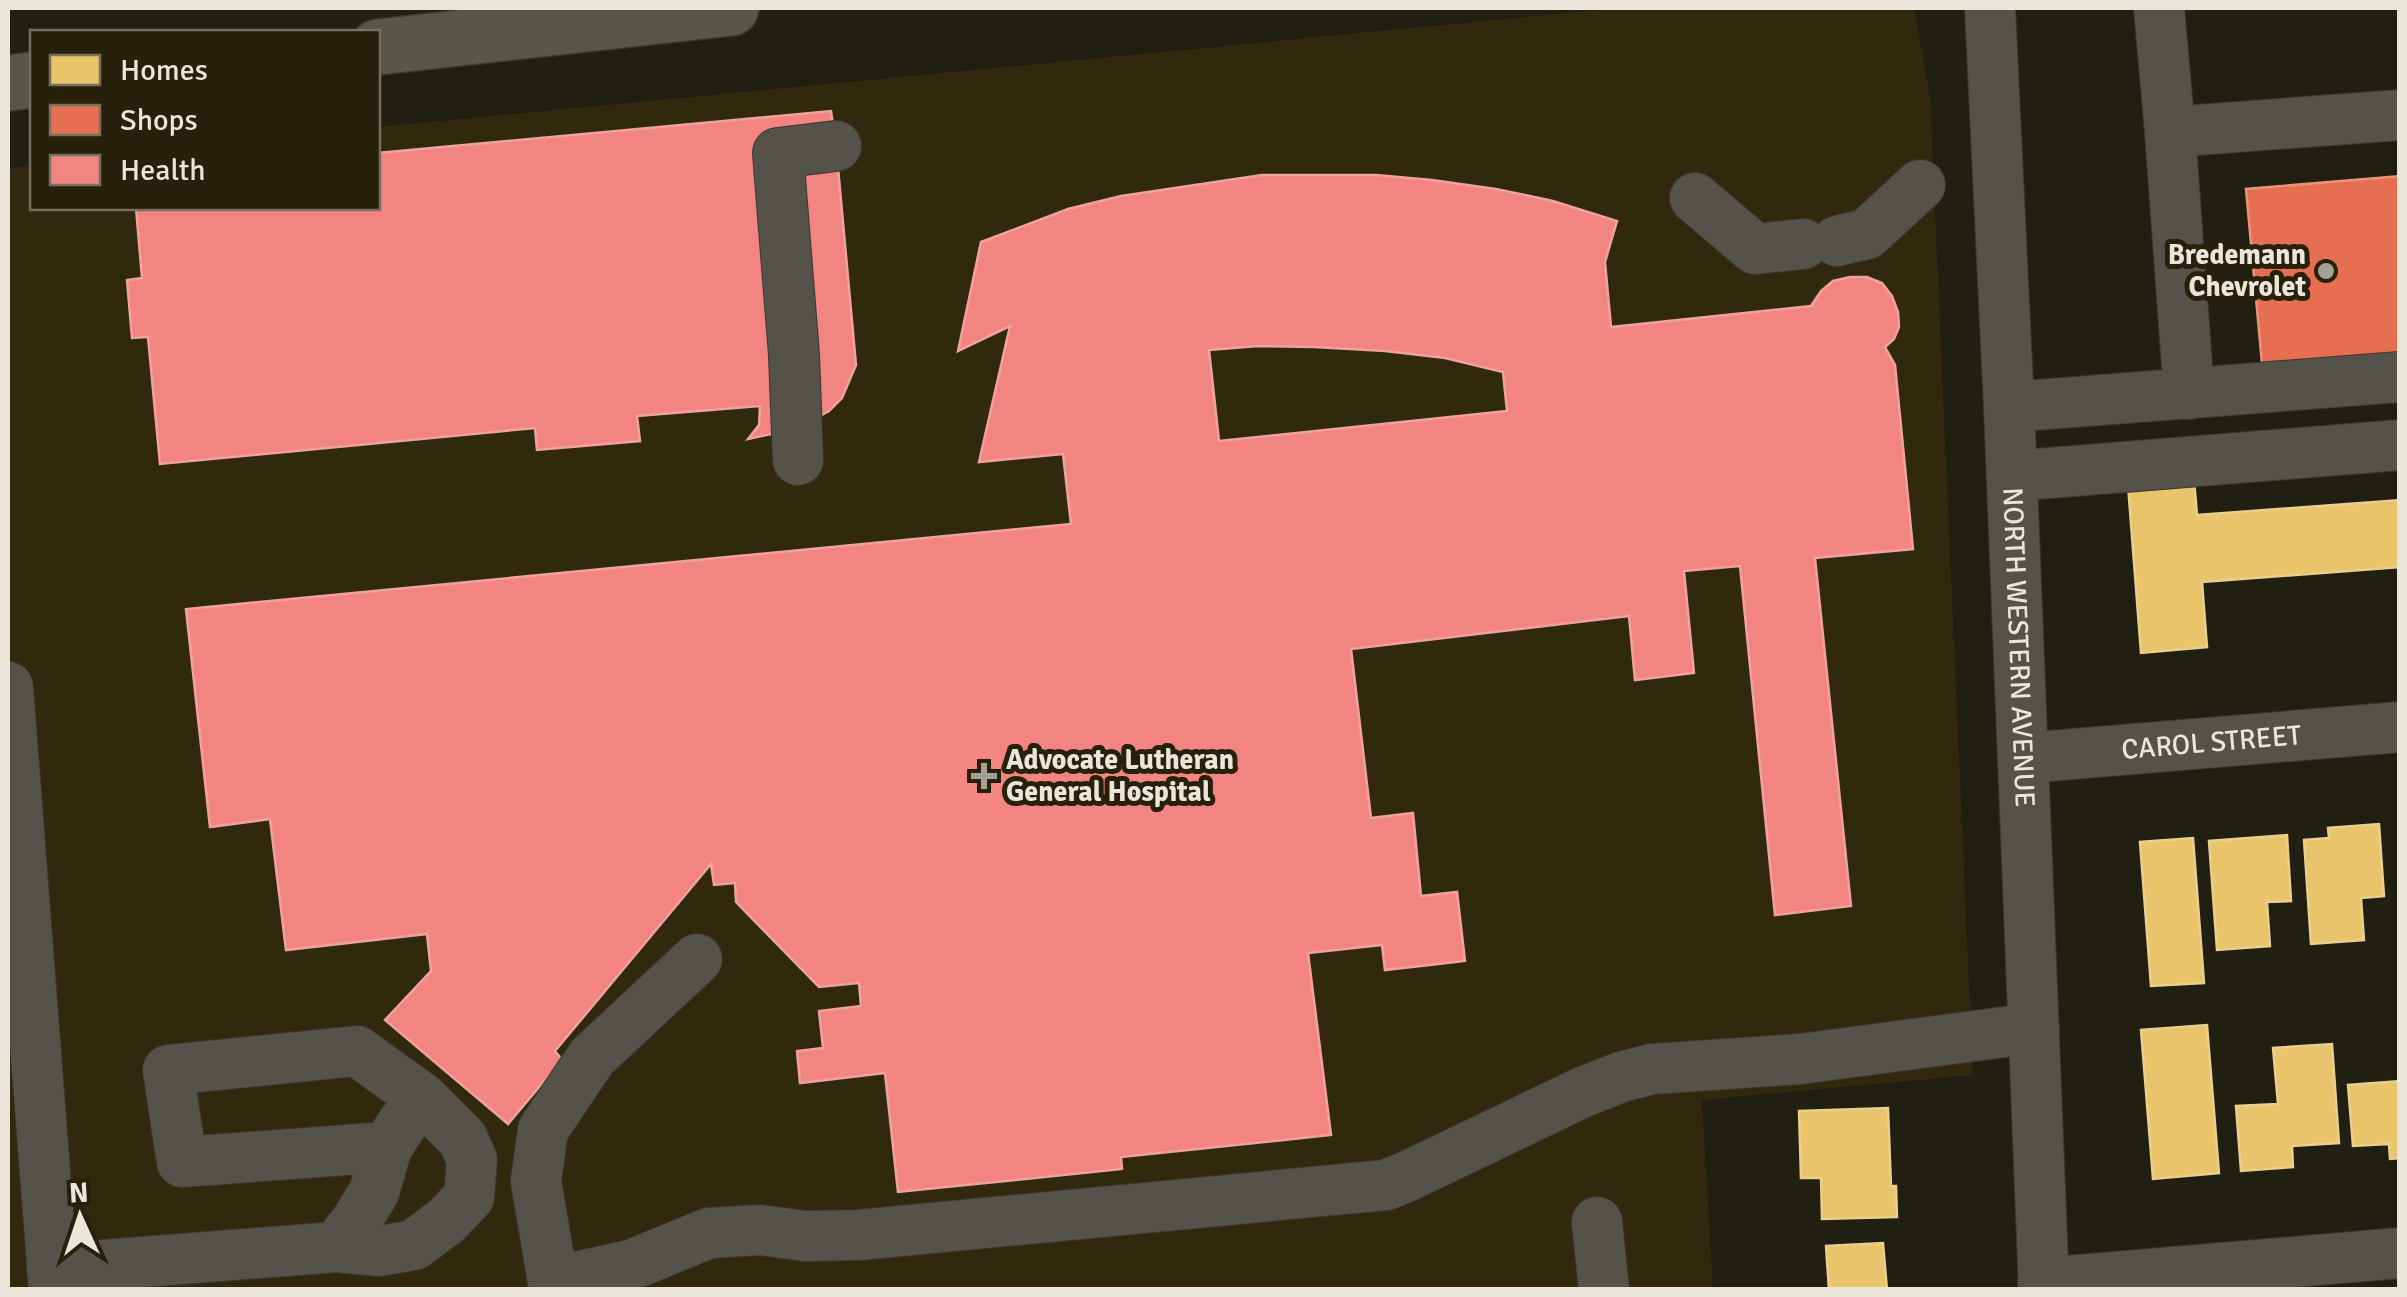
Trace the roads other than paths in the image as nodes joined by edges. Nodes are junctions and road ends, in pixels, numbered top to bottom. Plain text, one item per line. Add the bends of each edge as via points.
1 (731, 8) edge
2 (1990, 8) edge
3 (2159, 8) edge
4 (476, 22) edge
5 (380, 46) edge
6 (2400, 116) edge
7 (2170, 132) junction
8 (836, 146) dead end
9 (1920, 185) dead end
10 (1696, 198) dead end
11 (2400, 376) edge
12 (2189, 394) junction
13 (2010, 406) junction
14 (2400, 445) edge
15 (798, 460) dead end
16 (2012, 476) junction
17 (8, 687) edge
18 (2400, 726) edge
19 (2024, 758) junction
20 (697, 959) dead end
21 (2034, 1028) junction
22 (421, 1097) junction
23 (386, 1147) junction
24 (1597, 1222) dead end
25 (336, 1247) junction
26 (2400, 1253) edge
27 (53, 1280) edge
28 (546, 1286) edge
29 (2043, 1286) edge
30 (1604, 1290) edge

1 - 4 main road
2 - 13 street, NORTH WESTERN AVENUE
3 - 7 street
4 - 5 main road
6 - 7 street
7 - 12 street
8 - 15 street via 778,153
9 - 10 street via 1867,234 1755,249
11 - 12 street
12 - 13 street
13 - 16 street, NORTH WESTERN AVENUE
14 - 16 street
16 - 19 street, NORTH WESTERN AVENUE
17 - 27 street
18 - 19 street, CAROL STREET
19 - 21 street, NORTH WESTERN AVENUE
20 - 28 street via 592,1058 544,1130 536,1181
21 - 28 street via 1800,1059 1652,1069 1583,1092 1386,1185 858,1235 710,1232 631,1265
21 - 29 street, NORTH WESTERN AVENUE
22 - 23 street
22 - 23 street via 358,1051 168,1070 182,1162
22 - 25 street via 463,1139 472,1160 469,1196 414,1245 380,1251
23 - 25 street via 374,1192
24 - 30 street
25 - 27 street
26 - 29 street

